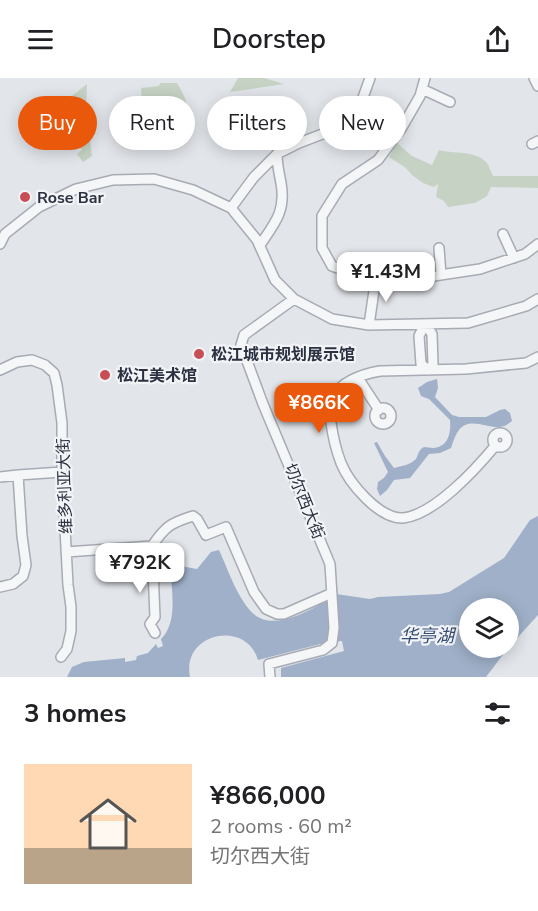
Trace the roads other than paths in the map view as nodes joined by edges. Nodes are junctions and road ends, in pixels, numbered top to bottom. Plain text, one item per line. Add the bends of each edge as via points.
1 (370, 78) edge
2 (425, 78) edge
3 (534, 78) edge
4 (538, 86) edge
5 (422, 89) junction
6 (450, 102) dead end
7 (276, 154) junction
8 (231, 208) junction
9 (503, 234) dead end
10 (0, 244) edge
11 (538, 244) edge
12 (260, 245) junction
13 (439, 248) dead end
14 (514, 258) junction
15 (441, 275) junction
16 (376, 277) junction
17 (294, 299) junction
18 (538, 299) edge
19 (425, 324) junction
20 (369, 325) junction
21 (538, 357) edge
22 (0, 370) edge
23 (428, 370) junction
24 (358, 378) junction
25 (379, 410) dead end
26 (495, 446) dead end
27 (62, 472) junction
28 (18, 475) junction
29 (0, 477) edge
30 (152, 546) junction
31 (66, 552) junction
32 (0, 587) edge
33 (332, 593) junction
34 (154, 633) dead end
35 (61, 657) dead end
36 (270, 677) edge

1 - 7 street via 360,106 338,128
2 - 5 street
3 - 4 street
5 - 6 street
5 - 16 street via 401,129 378,160 342,184 321,216 322,248 332,266
7 - 8 street
7 - 12 street via 282,210
8 - 10 street via 193,190 154,179 112,180 76,189 39,207 5,234
8 - 12 street
9 - 14 street
11 - 14 street
12 - 17 street via 275,280
13 - 15 street
14 - 15 street via 480,269
15 - 16 street via 414,279
16 - 20 street
17 - 20 street via 332,319
17 - 33 street, 切尔西大街 via 244,335 241,345 330,564
18 - 19 street via 468,323
19 - 20 street
19 - 23 street via 419,336 421,364
21 - 23 street via 526,363
22 - 27 street, 维多利亚大街 via 32,360 54,373 62,423
23 - 24 street via 380,371
24 - 25 street
24 - 26 street via 342,386 332,398 333,437 342,465 353,482 383,513 404,518 433,506 474,471
27 - 28 street
27 - 31 street, 维多利亚大街
28 - 29 street
28 - 32 street via 26,565 23,576
30 - 31 street
30 - 33 street via 168,526 193,516 206,535 226,527 254,592 266,609 284,614
30 - 34 street via 154,617 150,624
31 - 35 street, 维多利亚大街 via 71,631
33 - 36 street, 切尔西大街 via 332,643 323,650 269,664

